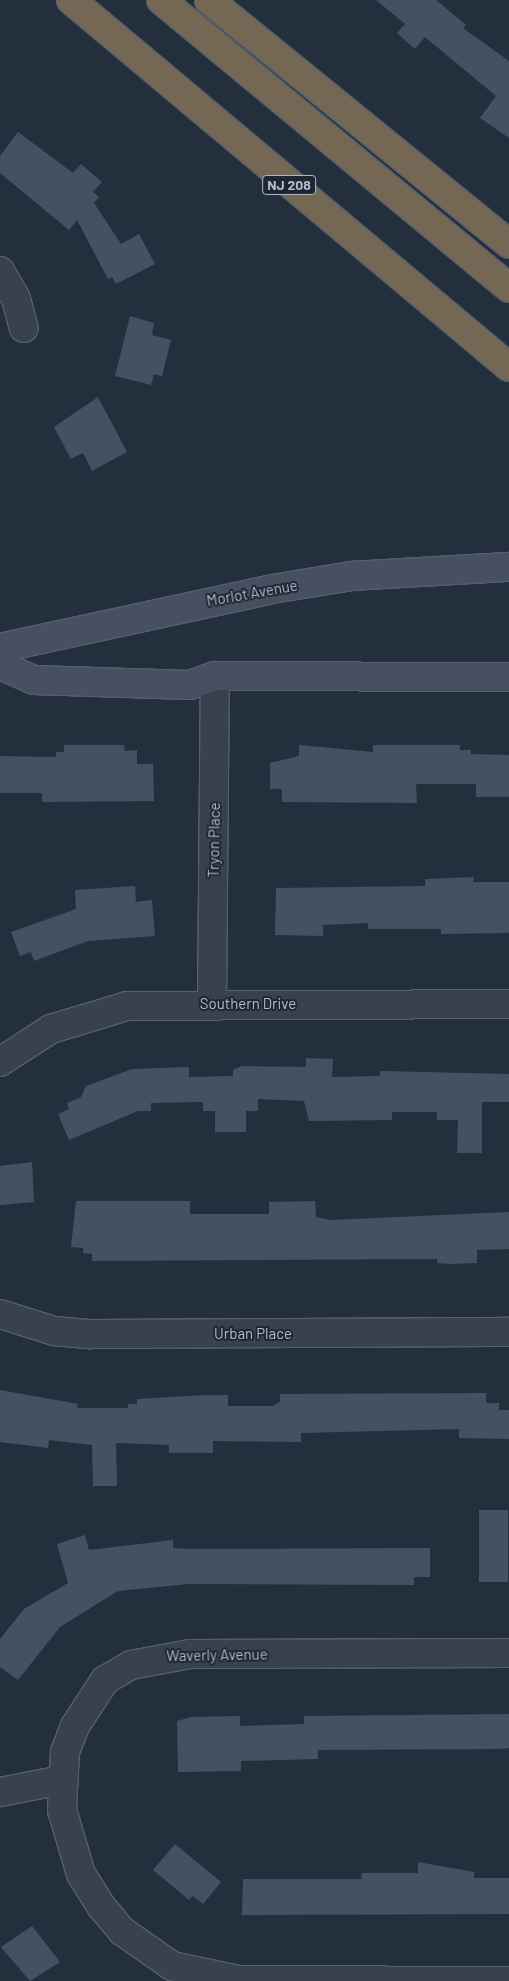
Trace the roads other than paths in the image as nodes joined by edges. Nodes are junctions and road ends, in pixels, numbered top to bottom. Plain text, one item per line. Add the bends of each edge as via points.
1 (71, 0) edge
2 (161, 0) edge
3 (208, 0) edge
4 (509, 244) edge
5 (0, 271) edge
6 (509, 288) edge
7 (24, 328) dead end
8 (509, 367) edge
9 (509, 566) edge
10 (0, 648) edge
11 (0, 665) edge
12 (215, 676) junction
13 (509, 677) edge
14 (212, 1004) junction
15 (509, 1004) edge
16 (0, 1062) edge
17 (0, 1314) edge
18 (509, 1332) edge
19 (509, 1653) edge
20 (62, 1780) junction
21 (0, 1792) edge
22 (170, 1974) edge
23 (482, 1981) edge
24 (509, 1981) edge

1 - 8 highway, NJ 208
2 - 6 highway
3 - 4 highway
5 - 7 street via 16,299
9 - 10 street, Morlot Avenue via 351,576 272,588
11 - 12 street via 34,680 190,685
12 - 13 street
12 - 14 street, Tryon Place
14 - 15 street, Southern Drive
14 - 16 street, Southern Drive via 127,1006 88,1014 51,1029
17 - 18 street, Urban Place via 54,1331 91,1334
19 - 20 street, Waverly Avenue via 160,1657 131,1665 105,1680 88,1702 65,1752
20 - 21 street
20 - 22 street, Waverly Avenue via 67,1839 80,1874 122,1930
22 - 23 street via 238,1980
23 - 24 street

